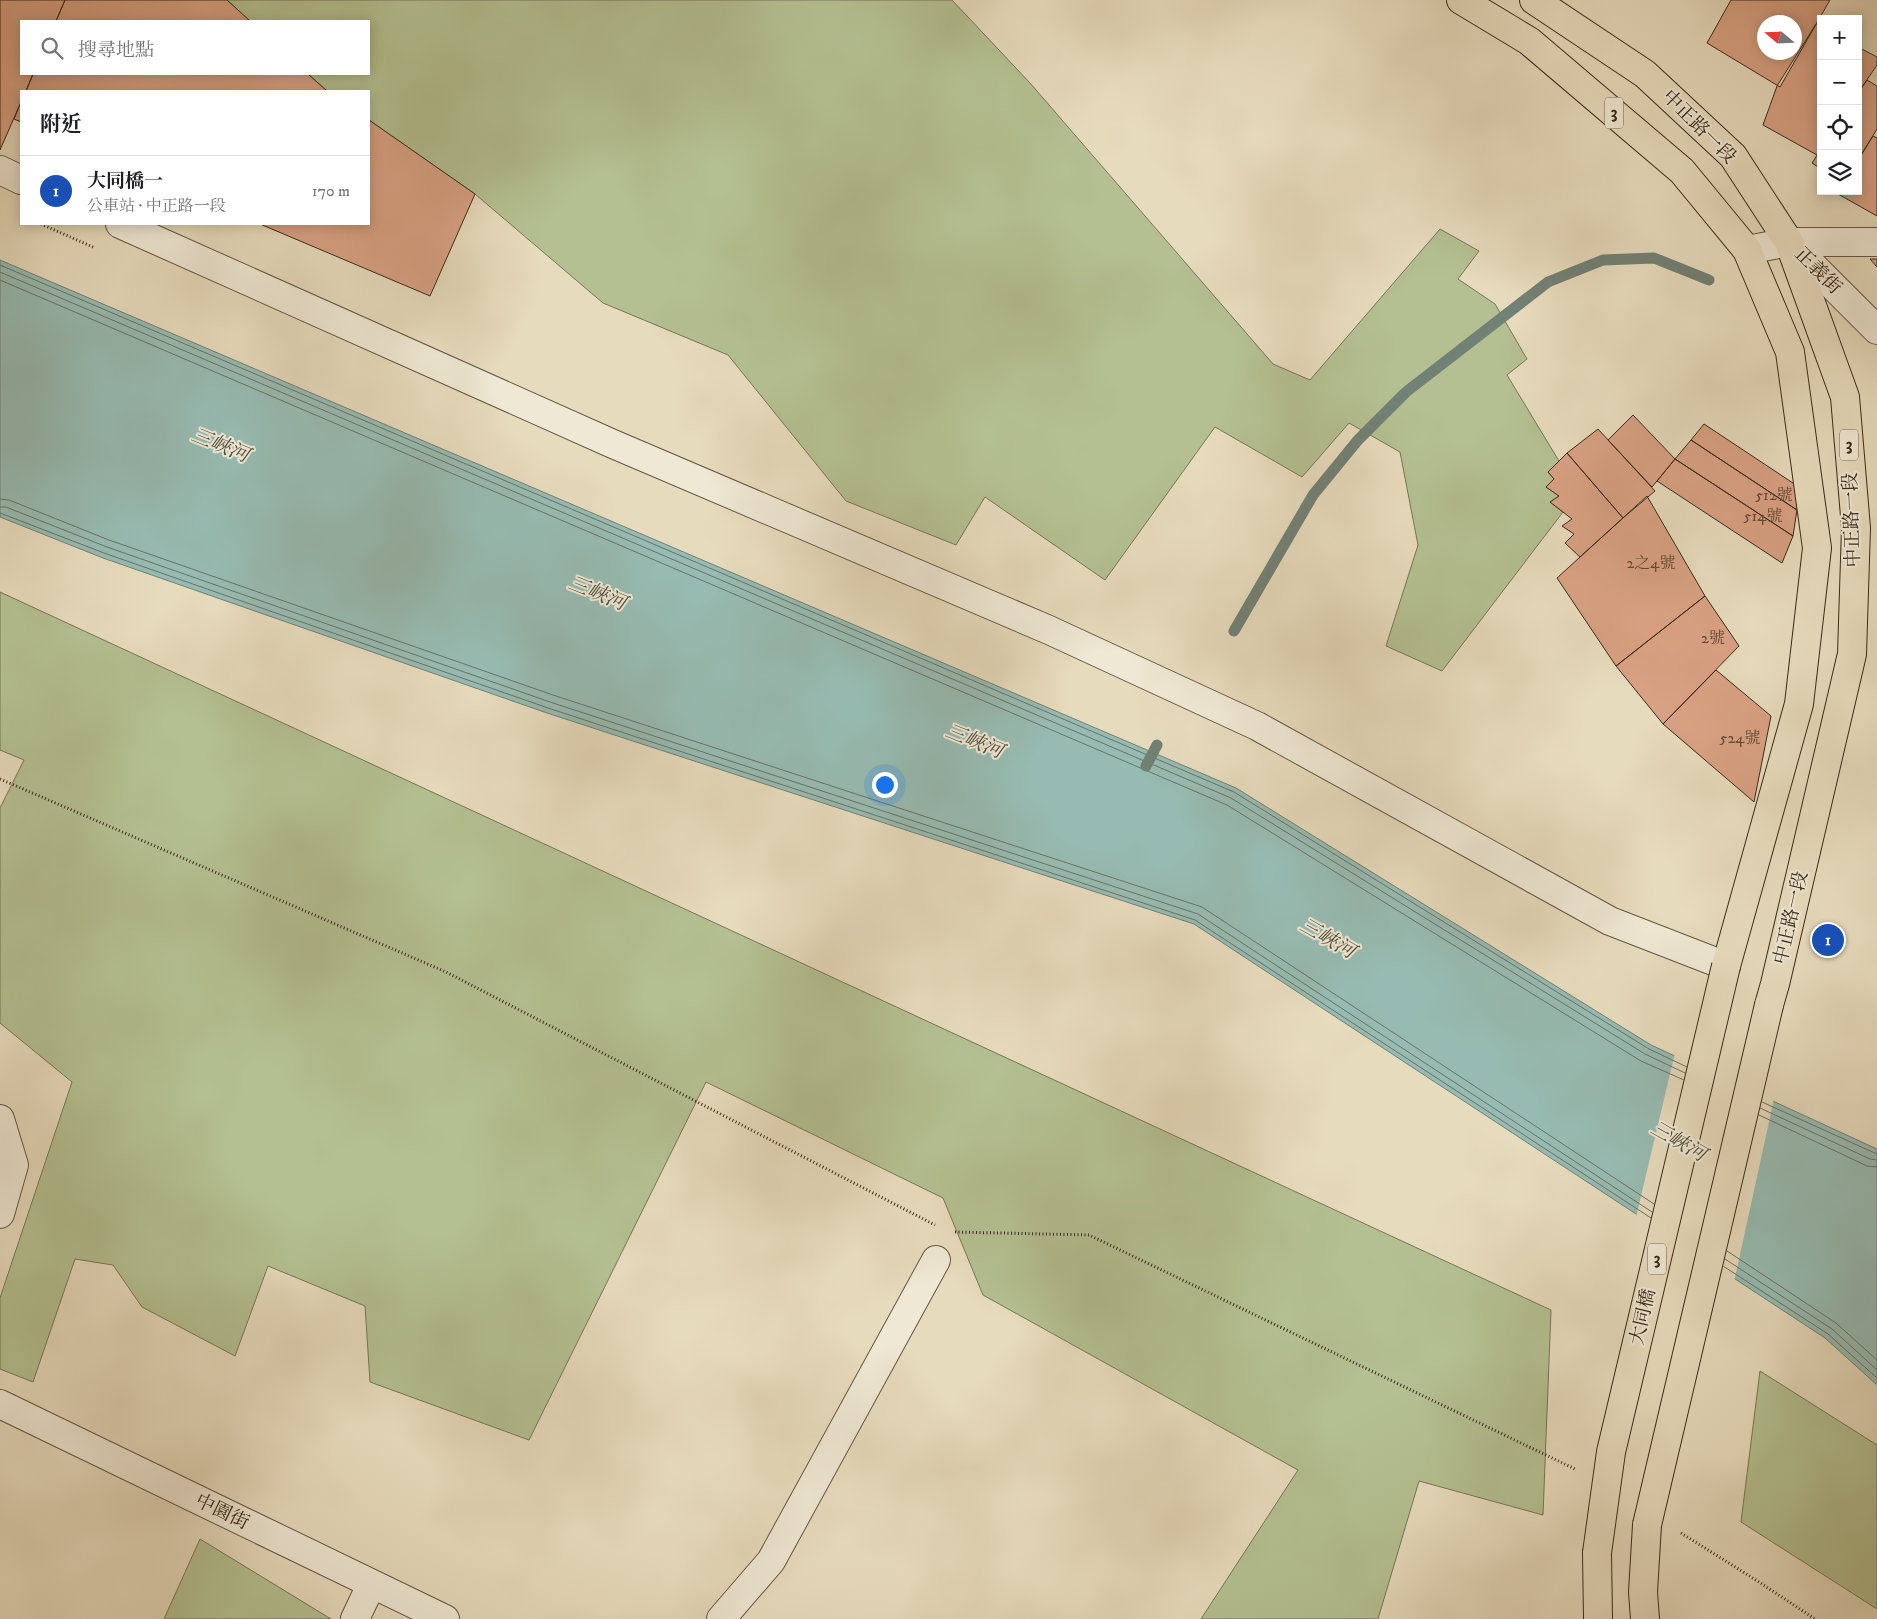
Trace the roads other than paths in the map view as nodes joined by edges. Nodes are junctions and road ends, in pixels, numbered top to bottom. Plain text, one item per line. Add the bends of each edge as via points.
1 (1461, 0) edge
2 (1534, 0) edge
3 (0, 170) edge
4 (20, 180) edge
5 (122, 225) edge
6 (1790, 242) junction
7 (1877, 242) edge
8 (1747, 250) junction
9 (1877, 330) edge
10 (1726, 966) junction
11 (0, 1119) edge
12 (0, 1214) edge
13 (936, 1260) dead end
14 (0, 1404) edge
15 (371, 1585) junction
16 (355, 1619) edge
17 (445, 1619) edge
18 (721, 1619) edge
19 (1598, 1619) edge
20 (1645, 1619) edge

1 - 8 main road, 中正路一段 / 3 via 1529,41 1682,171
2 - 6 main road, 中正路一段 / 3 via 1645,74 1732,156
3 - 4 street
5 - 10 street via 613,444 1049,630 1239,717 1610,921
6 - 7 street
6 - 8 street, 正義街
6 - 9 street, 正義街
6 - 20 main road, 中正路一段 / 3, bridge via 1845,397 1856,528 1852,654 1647,1525 1642,1592
8 - 10 main road, 中正路一段 / 3 via 1790,352 1817,548 1799,704
10 - 19 main road, 大同橋 / 3, bridge via 1611,1452 1596,1553
11 - 12 street via 14,1165
13 - 18 street via 771,1561
14 - 15 street, 中園街
15 - 16 street
15 - 17 street, 中園街

